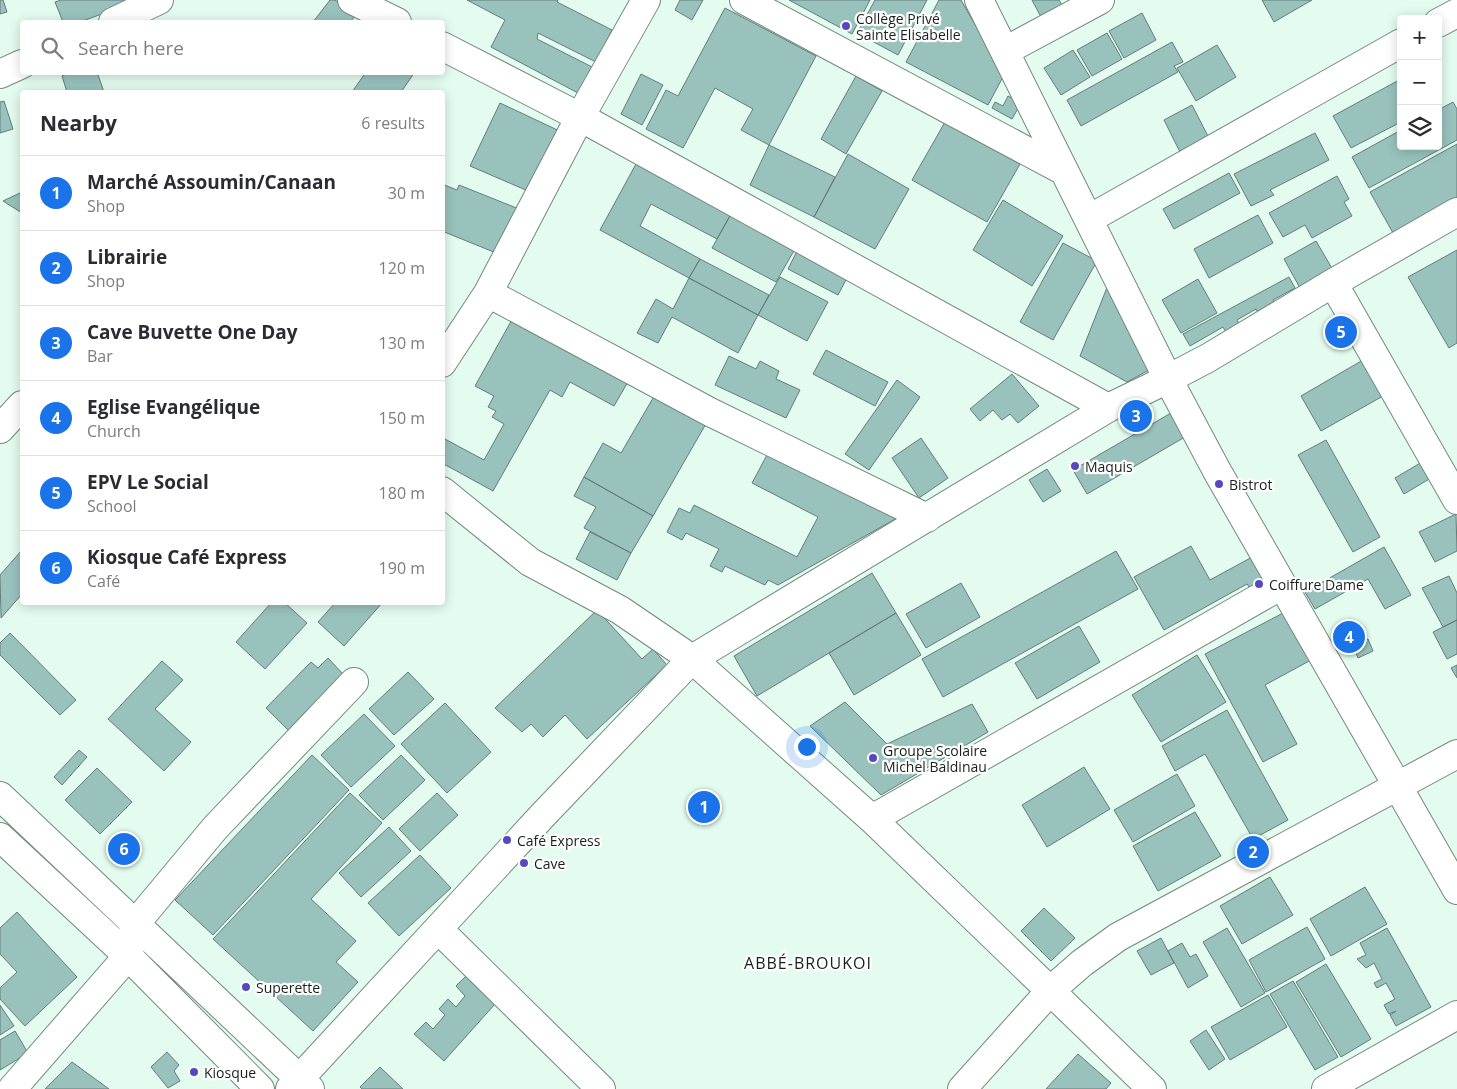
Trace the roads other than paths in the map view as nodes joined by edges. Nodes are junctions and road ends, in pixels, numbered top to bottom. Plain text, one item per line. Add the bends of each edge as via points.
1 (159, 0) edge
2 (352, 0) edge
3 (646, 0) edge
4 (744, 0) edge
5 (979, 0) edge
6 (1100, 0) edge
7 (1457, 13) edge
8 (117, 20) edge
9 (393, 20) edge
10 (1442, 21) edge
11 (1397, 45) edge
12 (445, 48) edge
13 (1005, 51) junction
14 (20, 65) edge
15 (0, 74) edge
16 (580, 117) junction
17 (1064, 170) junction
18 (1457, 212) edge
19 (1089, 219) junction
20 (1333, 283) junction
21 (488, 293) junction
22 (445, 358) edge
23 (1168, 379) junction
24 (20, 407) edge
25 (1108, 408) junction
26 (0, 429) edge
27 (445, 493) edge
28 (1457, 500) edge
29 (927, 518) junction
30 (1282, 585) junction
31 (692, 660) junction
32 (354, 682) dead end
33 (1457, 754) edge
34 (1397, 787) junction
35 (0, 796) edge
36 (872, 819) junction
37 (0, 837) edge
38 (1457, 890) edge
39 (134, 924) junction
40 (438, 929) junction
41 (128, 956) junction
42 (1050, 990) junction
43 (1457, 1015) edge
44 (300, 1086) edge
45 (12, 1089) edge
46 (260, 1089) edge
47 (601, 1089) edge
48 (962, 1089) edge
49 (1152, 1089) edge
50 (1326, 1089) edge

1 - 8 street
2 - 9 street
3 - 16 street
4 - 17 street
5 - 13 street
6 - 13 street
7 - 10 street
11 - 19 street
12 - 16 street
13 - 17 street
14 - 15 street
16 - 21 street
16 - 25 street
17 - 19 street
18 - 20 street
19 - 23 street
20 - 23 street
20 - 28 street
21 - 22 street
21 - 29 street via 710,412
23 - 25 street
23 - 30 street
24 - 26 street
25 - 29 street
27 - 31 street via 530,562 620,610
29 - 31 street
30 - 34 street
30 - 36 street
31 - 36 street
31 - 40 street
32 - 39 street via 215,828
33 - 34 street
34 - 38 street
34 - 42 street via 1118,937
35 - 39 street
36 - 42 street
37 - 41 street
39 - 41 street
39 - 44 street
40 - 44 street
40 - 47 street
41 - 45 street
41 - 46 street
42 - 48 street
42 - 49 street
43 - 50 street

